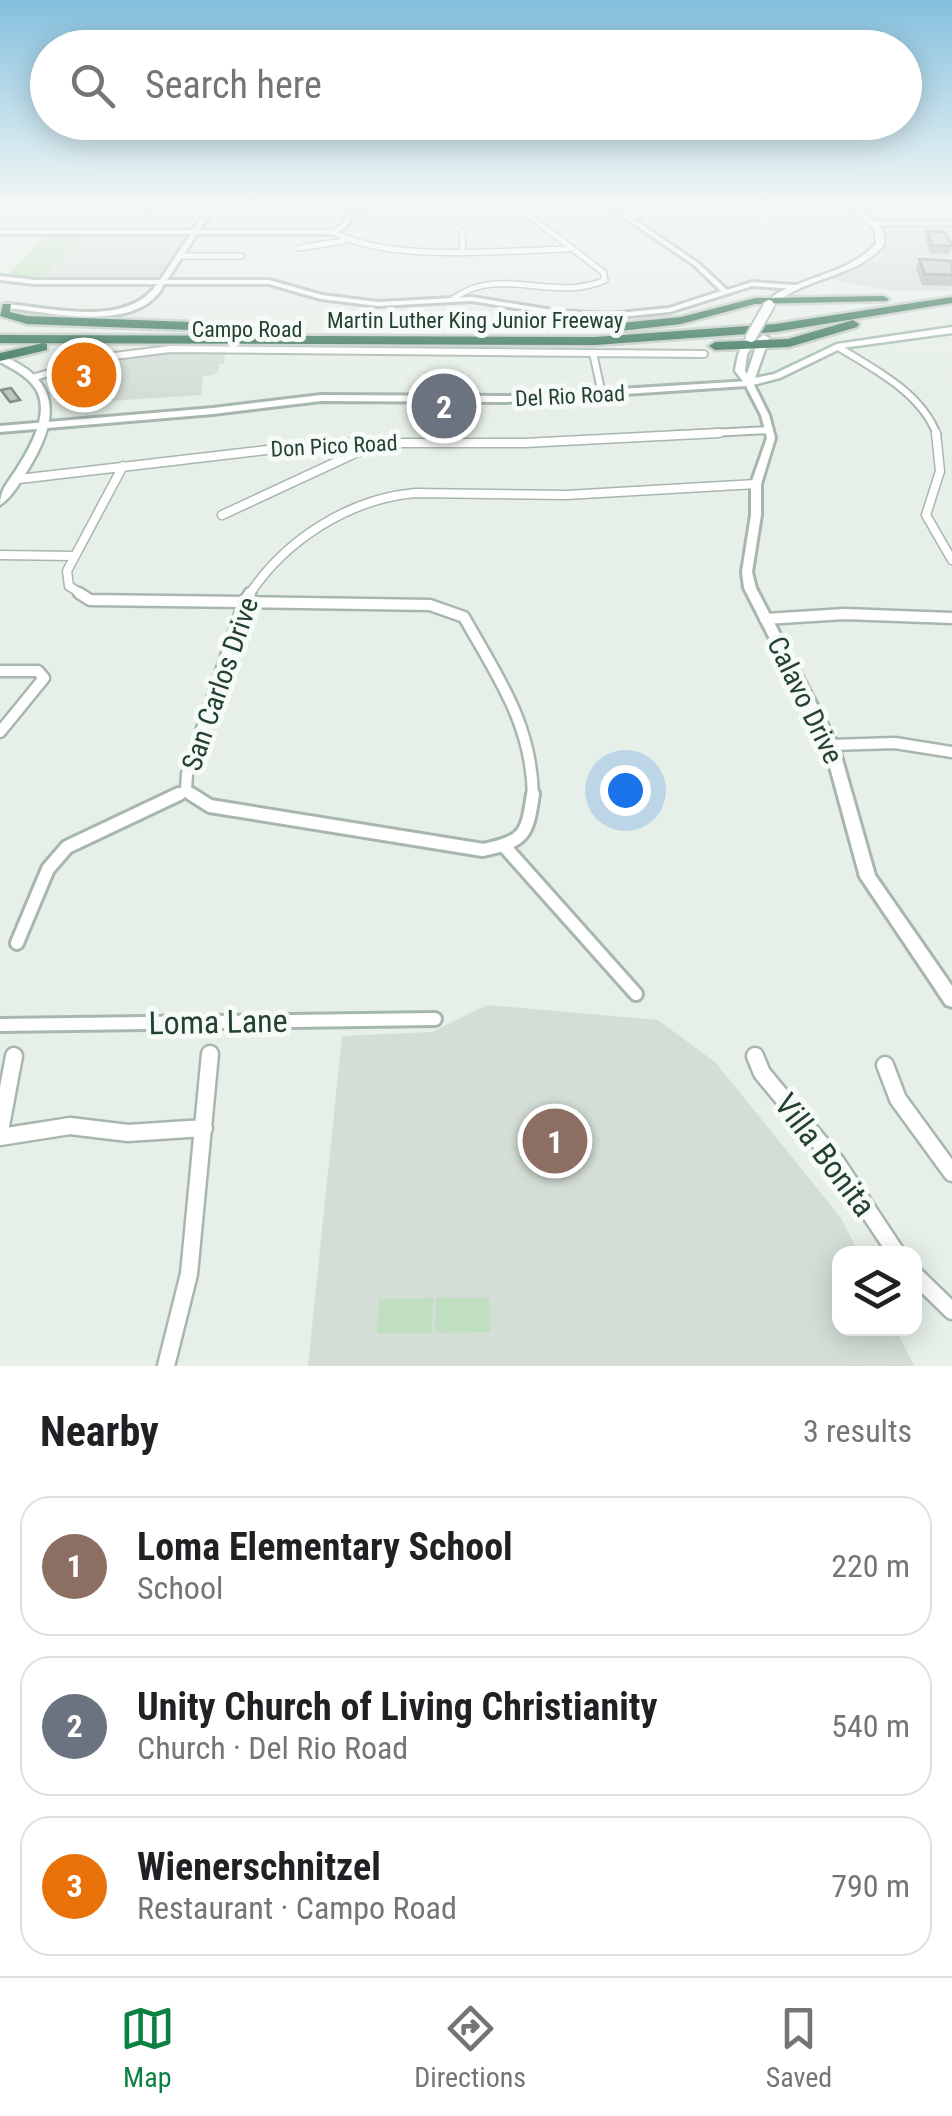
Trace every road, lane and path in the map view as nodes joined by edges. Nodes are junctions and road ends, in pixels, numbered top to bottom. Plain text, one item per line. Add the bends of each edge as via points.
1 (171, 269) edge
2 (598, 269) edge
3 (702, 269) edge
4 (842, 269) edge
5 (0, 278) edge
6 (163, 281) junction
7 (727, 292) junction
8 (781, 298) junction
9 (920, 298) junction
10 (453, 299) junction
11 (950, 299) edge
12 (4, 306) edge
13 (0, 328) edge
14 (952, 330) edge
15 (322, 331) junction
16 (574, 331) junction
17 (0, 339) edge
18 (285, 341) junction
19 (447, 342) junction
20 (753, 344) junction
21 (838, 347) junction
22 (593, 353) junction
23 (704, 354) dead end
24 (0, 358) edge
25 (32, 378) junction
26 (749, 383) junction
27 (602, 394) junction
28 (42, 426) junction
29 (0, 429) edge
30 (770, 430) junction
31 (378, 443) junction
32 (122, 466) junction
33 (18, 478) junction
34 (756, 484) junction
35 (0, 501) edge
36 (222, 516) dead end
37 (0, 556) edge
38 (74, 556) junction
39 (951, 556) edge
40 (242, 604) junction
41 (952, 618) edge
42 (766, 619) junction
43 (0, 670) edge
44 (0, 732) edge
45 (831, 745) junction
46 (952, 752) edge
47 (186, 791) junction
48 (504, 847) junction
49 (17, 942) dead end
50 (636, 994) dead end
51 (952, 1000) edge
52 (435, 1019) dead end
53 (0, 1024) edge
54 (210, 1054) dead end
55 (14, 1056) dead end
56 (755, 1056) dead end
57 (885, 1064) dead end
58 (204, 1128) junction
59 (0, 1134) edge
60 (952, 1173) edge
61 (892, 1246) edge
62 (922, 1282) edge
63 (952, 1311) edge
64 (166, 1366) edge

1 - 6 street
2 - 10 street via 604,282 564,290 484,284
3 - 7 street
4 - 8 main road
5 - 6 street
6 - 10 street via 269,282 378,304
6 - 12 street via 149,300 124,310
7 - 8 street via 761,283
7 - 10 street via 670,310 619,316
8 - 9 highway
8 - 16 highway via 682,320
8 - 20 main road, bridge
8 - 20 main road
9 - 11 highway
9 - 16 highway, Martin Luther King Junior Freeway via 739,321
11 - 19 highway, Martin Luther King Junior Freeway via 720,334
11 - 20 highway via 803,340
12 - 15 highway via 4,314 20,319
13 - 15 highway, Martin Luther King Junior Freeway
14 - 21 main road, Del Rio Road
15 - 16 highway, Martin Luther King Junior Freeway
17 - 18 highway, Martin Luther King Junior Freeway
18 - 19 highway, Martin Luther King Junior Freeway
18 - 24 highway via 73,344
19 - 20 highway via 571,348
20 - 26 main road
20 - 26 main road via 740,371
21 - 26 main road, Del Rio Road
21 - 39 street via 929,414 940,468 926,515
22 - 23 street, Campo Road
22 - 25 street, Campo Road via 170,349 99,358
22 - 27 street
24 - 25 main road
25 - 28 main road via 44,393
26 - 27 street, Del Rio Road
26 - 30 street
27 - 28 street, Del Rio Road via 321,398
28 - 29 street, Del Rio Road
28 - 33 main road
30 - 31 street, Don Pico Road
30 - 34 street, Calavo Drive
31 - 32 street, Don Pico Road
31 - 36 street
32 - 33 street, Don Pico Road
32 - 38 street
33 - 35 main road
34 - 40 street, San Carlos Drive via 664,493 390,496 340,516 288,549
34 - 42 street, Calavo Drive via 747,578
37 - 38 street
38 - 40 street via 67,581 90,600
40 - 47 street, San Carlos Drive
40 - 48 street via 436,606 464,617 529,746 530,823
41 - 42 street
42 - 45 street, Calavo Drive
43 - 44 street via 38,671 44,678
45 - 46 street
45 - 51 street, Calavo Drive via 868,877
47 - 48 street, San Carlos Drive via 210,806 476,850
47 - 49 street via 67,848 48,869
48 - 50 street
52 - 53 street, Loma Lane
54 - 58 street
55 - 59 street
56 - 61 street, Villa Bonita
57 - 60 street via 898,1099
58 - 59 street via 128,1133 70,1126
58 - 64 street via 189,1274
62 - 63 street

